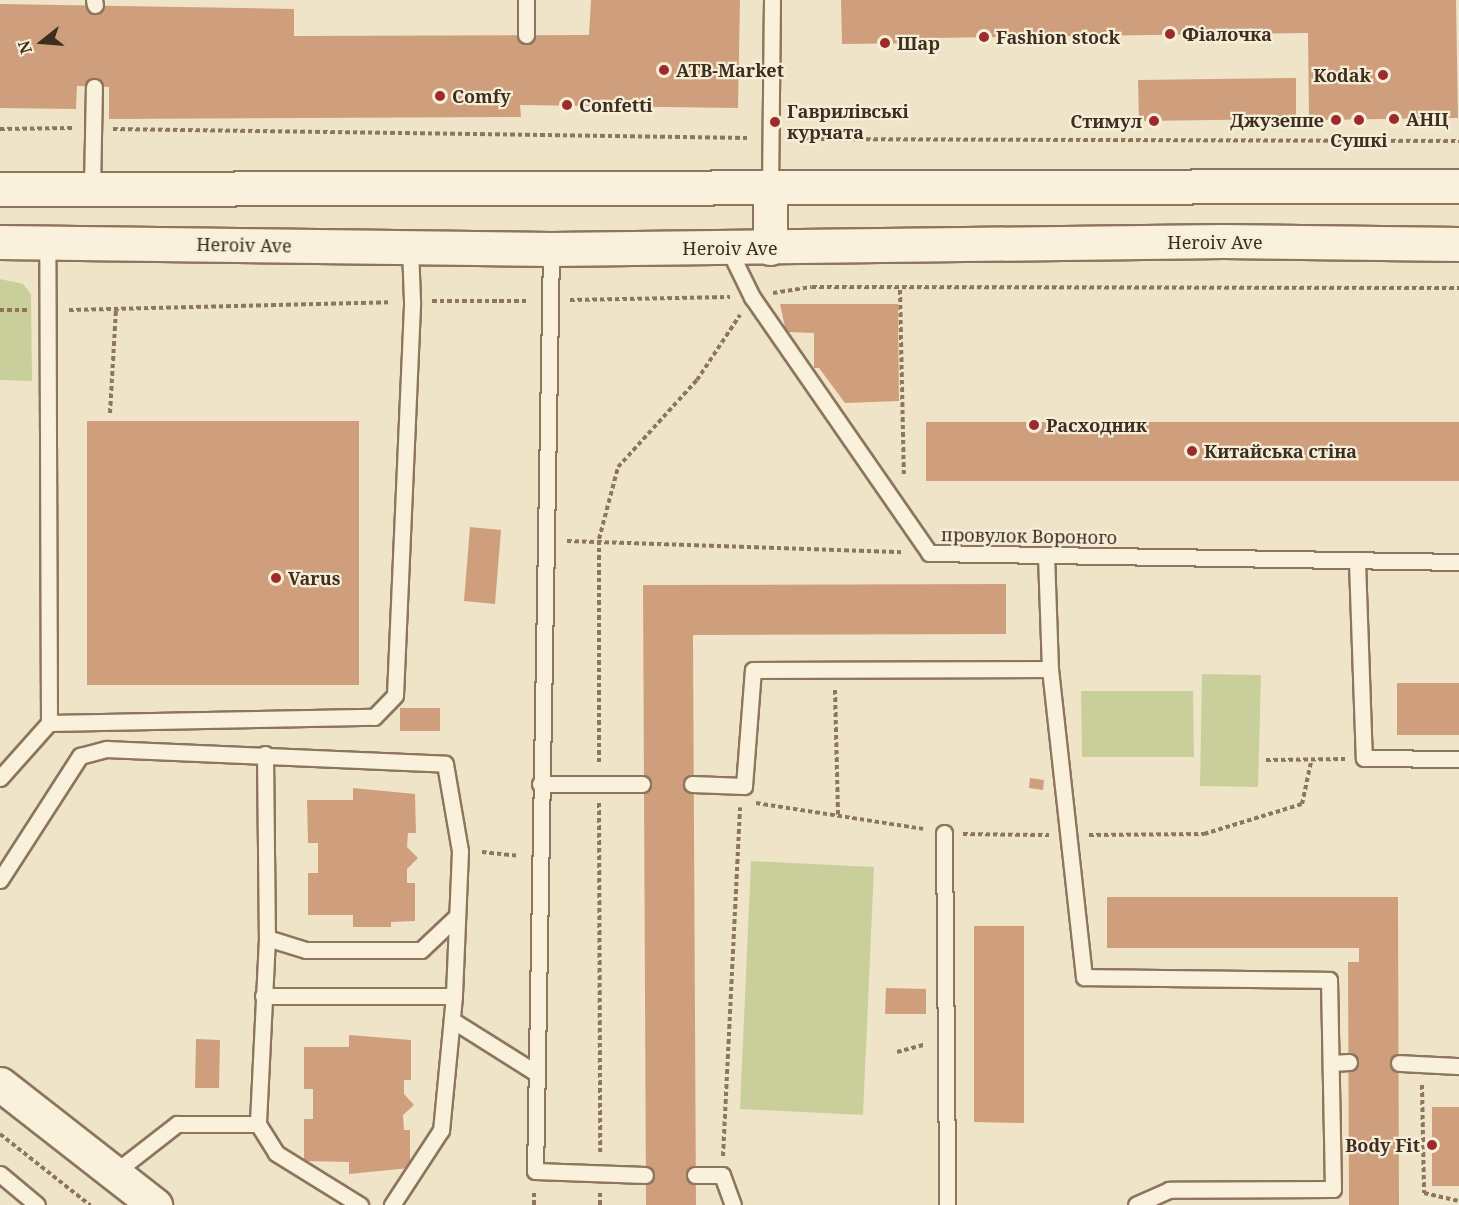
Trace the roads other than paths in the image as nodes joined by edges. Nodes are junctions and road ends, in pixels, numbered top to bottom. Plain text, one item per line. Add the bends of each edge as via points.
1 (526, 0) edge
2 (772, 0) edge
3 (526, 35) dead end
4 (94, 87) dead end
5 (1459, 186) edge
6 (0, 189) edge
7 (92, 189) junction
8 (770, 190) junction
9 (0, 242) edge
10 (47, 242) junction
11 (1459, 244) edge
12 (410, 246) junction
13 (728, 248) junction
14 (770, 248) junction
15 (551, 249) junction
16 (1046, 555) junction
17 (1357, 562) junction
18 (1459, 562) edge
19 (1050, 669) junction
20 (49, 723) junction
21 (265, 754) junction
22 (1459, 759) edge
23 (0, 778) edge
24 (540, 784) junction
25 (642, 784) dead end
26 (692, 784) dead end
27 (944, 833) road end
28 (0, 880) edge
29 (456, 917) junction
30 (267, 938) junction
31 (263, 996) junction
32 (454, 996) junction
33 (452, 1020) junction
34 (1349, 1062) dead end
35 (1399, 1063) dead end
36 (1332, 1064) junction
37 (1459, 1066) edge
38 (533, 1071) junction
39 (0, 1084) edge
40 (258, 1124) junction
41 (114, 1173) junction
42 (0, 1174) edge
43 (645, 1175) dead end
44 (695, 1175) dead end
45 (37, 1205) edge
46 (155, 1205) edge
47 (360, 1205) edge
48 (392, 1205) edge
49 (734, 1205) edge
50 (947, 1205) edge
51 (1136, 1205) edge

1 - 3 lane
2 - 8 lane
4 - 7 lane
5 - 8 main road
6 - 7 main road
7 - 8 main road
8 - 14 main road
9 - 10 main road, Heroiv Ave
10 - 12 main road, Heroiv Ave
10 - 20 lane
11 - 14 main road, Heroiv Ave via 1223,241
12 - 15 main road, Heroiv Ave
12 - 20 lane via 412,302 394,695 374,717
13 - 14 main road, Heroiv Ave
13 - 15 main road, Heroiv Ave
13 - 16 lane, провулок Вороного via 752,297 929,554
15 - 24 lane
16 - 17 lane, провулок Вороного
16 - 19 lane
17 - 18 lane, провулок Вороного
17 - 22 lane via 1364,758
19 - 26 lane via 753,670 744,786
19 - 36 lane via 1084,977 1329,980
20 - 23 lane
21 - 28 lane via 107,749 80,756
21 - 29 lane via 445,764 460,851
21 - 30 lane
24 - 25 lane
24 - 38 lane
27 - 50 lane
29 - 30 lane via 421,950 306,950
29 - 32 lane
30 - 31 lane
31 - 32 lane
31 - 40 lane
32 - 33 lane
33 - 38 lane
33 - 48 lane via 441,1130
34 - 36 lane
35 - 37 lane
36 - 51 lane via 1333,1189 1169,1190
38 - 43 lane via 535,1171
39 - 41 main road
40 - 41 lane via 177,1124
40 - 47 lane via 276,1153
41 - 46 main road
42 - 45 lane
44 - 49 lane via 722,1175

